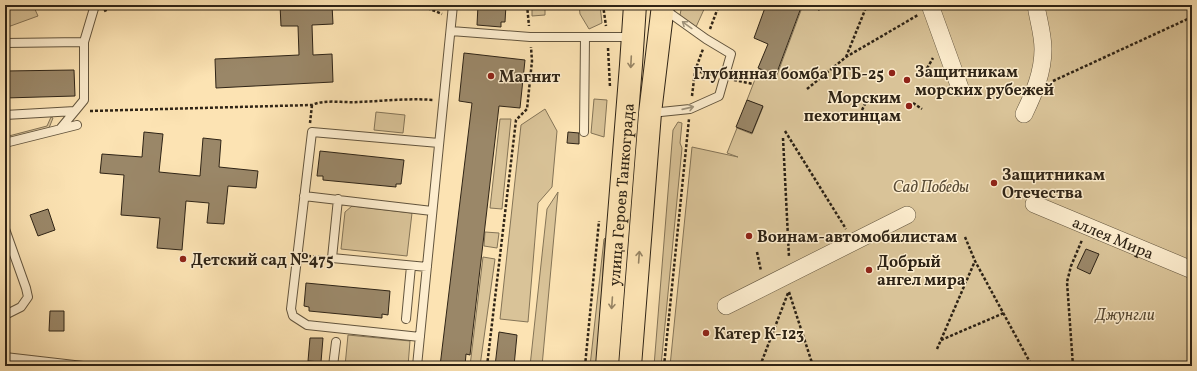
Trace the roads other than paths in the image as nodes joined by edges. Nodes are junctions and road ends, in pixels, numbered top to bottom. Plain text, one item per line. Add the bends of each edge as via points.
1 (95, 5) edge
2 (453, 5) edge
3 (1036, 5) edge
4 (663, 6) edge
5 (930, 6) edge
6 (633, 22) edge
7 (451, 31) junction
8 (585, 37) junction
9 (659, 40) junction
10 (84, 42) junction
11 (5, 43) edge
12 (960, 88) dead end
13 (75, 111) junction
14 (650, 113) junction
15 (1024, 114) dead end
16 (5, 115) edge
17 (77, 124) dead end
18 (60, 129) junction
19 (584, 132) dead end
20 (5, 143) edge
21 (439, 143) junction
22 (304, 196) junction
23 (338, 199) junction
24 (1034, 204) dead end
25 (432, 210) junction
26 (907, 215) dead end
27 (5, 228) edge
28 (411, 266) junction
29 (427, 267) junction
30 (1192, 270) edge
31 (726, 306) dead end
32 (5, 315) edge
33 (406, 319) dead end
34 (420, 337) junction
35 (336, 342) dead end
36 (5, 357) edge
37 (83, 366) edge
38 (333, 366) edge
39 (417, 366) edge
40 (607, 366) edge
41 (630, 366) edge

1 - 10 lane
2 - 7 lane
3 - 15 street via 1043,48 1041,72
4 - 9 main road, улица Героев Танкограда
14 -> 4 lane via 690,109 719,96 731,54 706,40
5 - 12 street
6 - 8 lane
6 - 9 main road
6 -> 40 main road, улица Героев Танкограда
7 - 8 lane
7 - 21 lane
8 - 19 lane
9 - 14 main road, улица Героев Танкограда
10 - 11 lane
10 - 13 lane via 84,100
13 - 16 lane
13 - 18 lane
41 -> 14 main road, улица Героев Танкограда
17 - 18 lane
18 - 20 lane
21 - 22 lane via 312,132
21 - 25 lane
22 - 23 lane
22 - 34 lane via 291,309 293,316 307,325 316,327
23 - 25 lane
23 - 28 lane via 332,258
24 - 30 street, аллея Мира
25 - 29 lane
26 - 31 street
27 - 32 lane via 28,297 21,308
28 - 29 lane
28 - 33 lane
29 - 34 lane
34 - 39 lane
35 - 38 lane
36 - 37 lane

